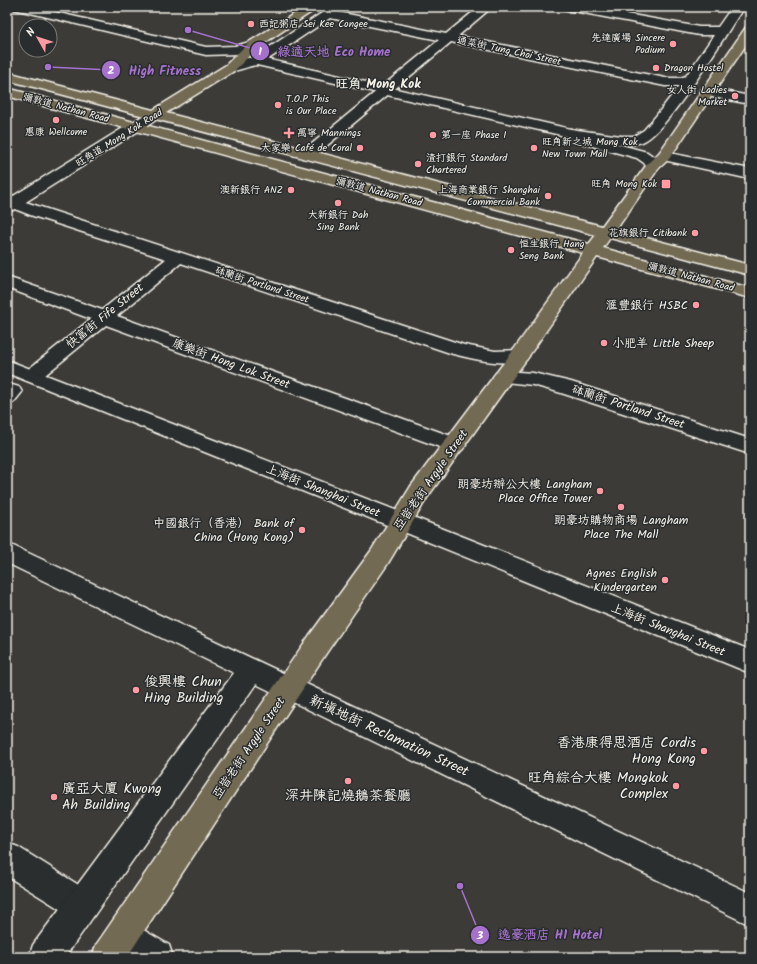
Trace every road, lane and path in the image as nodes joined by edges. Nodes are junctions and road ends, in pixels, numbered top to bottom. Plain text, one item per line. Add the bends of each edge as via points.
1 (18, 7) edge
2 (286, 7) edge
3 (486, 7) edge
4 (568, 7) edge
5 (738, 7) edge
6 (309, 9) edge
7 (334, 10) edge
8 (722, 31) junction
9 (748, 36) edge
10 (448, 38) junction
11 (253, 45) junction
12 (257, 61) junction
13 (230, 68) junction
14 (7, 76) edge
15 (690, 80) junction
16 (384, 91) junction
17 (7, 92) edge
18 (707, 92) junction
19 (750, 100) edge
20 (154, 115) junction
21 (136, 127) junction
22 (570, 133) junction
23 (307, 155) junction
24 (664, 156) junction
25 (653, 166) junction
26 (750, 174) edge
27 (9, 204) edge
28 (606, 232) junction
29 (594, 250) junction
30 (178, 257) junction
31 (750, 270) edge
32 (7, 282) edge
33 (750, 293) edge
34 (103, 318) junction
35 (519, 356) junction
36 (7, 366) edge
37 (32, 376) junction
38 (503, 377) junction
39 (455, 445) junction
40 (750, 446) edge
41 (400, 521) junction
42 (7, 552) edge
43 (750, 662) edge
44 (251, 671) junction
45 (289, 689) junction
46 (7, 858) edge
47 (82, 905) junction
48 (750, 909) edge
49 (115, 946) edge
50 (45, 957) edge
51 (157, 957) edge

1 - 11 street via 206,51 236,50
2 - 6 street
3 - 10 street
4 - 8 street via 699,31
5 - 8 street
6 - 7 main road
6 - 11 main road, 旺角道 Mong Kok Road
7 - 10 street, 通菜街 Tung Choi Street
7 - 12 street, 旺角道 Mong Kok Road
8 - 15 street
9 - 18 main road, 亞皆老街 Argyle Street
10 - 15 street, 通菜街 Tung Choi Street via 665,82
10 - 16 street
11 - 13 main road, 旺角道 Mong Kok Road
12 - 13 street, 旺角道 Mong Kok Road
12 - 16 street
13 - 20 main road, 旺角道 Mong Kok Road
14 - 20 main road, 彌敦道 Nathan Road
15 - 22 street via 651,132 640,139 625,141
16 - 22 street
16 - 23 street
17 - 21 main road, 彌敦道 Nathan Road
18 - 19 street
18 - 24 main road, 亞皆老街 Argyle Street
20 - 21 street, 旺角道 Mong Kok Road
20 - 23 main road, 彌敦道 Nathan Road
21 - 27 street, 旺角道 Mong Kok Road
21 - 29 main road, 彌敦道 Nathan Road
22 - 25 street via 586,140 642,155 650,160
23 - 28 main road, 彌敦道 Nathan Road
24 - 25 main road, 亞皆老街 Argyle Street
24 - 26 street
25 - 28 main road, 亞皆老街 Argyle Street
27 - 30 street, 砵蘭街 Portland Street
28 - 29 main road, 亞皆老街 Argyle Street
28 - 31 main road, 彌敦道 Nathan Road
29 - 33 main road, 彌敦道 Nathan Road
29 - 35 main road, 亞皆老街 Argyle Street
30 - 34 street, 快富街 Fife Street
30 - 35 street, 砵蘭街 Portland Street via 460,350 495,357
32 - 34 street, 康樂街 Hong Lok Street
34 - 37 street, 快富街 Fife Street
34 - 39 street, 康樂街 Hong Lok Street
35 - 38 main road, 亞皆老街 Argyle Street
36 - 37 street, 上海街 Shanghai Street
37 - 41 street, 上海街 Shanghai Street
38 - 39 main road, 亞皆老街 Argyle Street
38 - 40 street, 砵蘭街 Portland Street via 533,379 564,387
39 - 41 main road, 亞皆老街 Argyle Street
41 - 43 street, 上海街 Shanghai Street
41 - 45 main road, 亞皆老街 Argyle Street via 379,558
42 - 44 street, 新填地街 Reclamation Street
44 - 45 street, 新填地街 Reclamation Street
44 - 47 street
45 - 48 street, 新填地街 Reclamation Street
45 - 49 main road, 亞皆老街 Argyle Street
46 - 47 street
47 - 50 street
49 - 51 street

